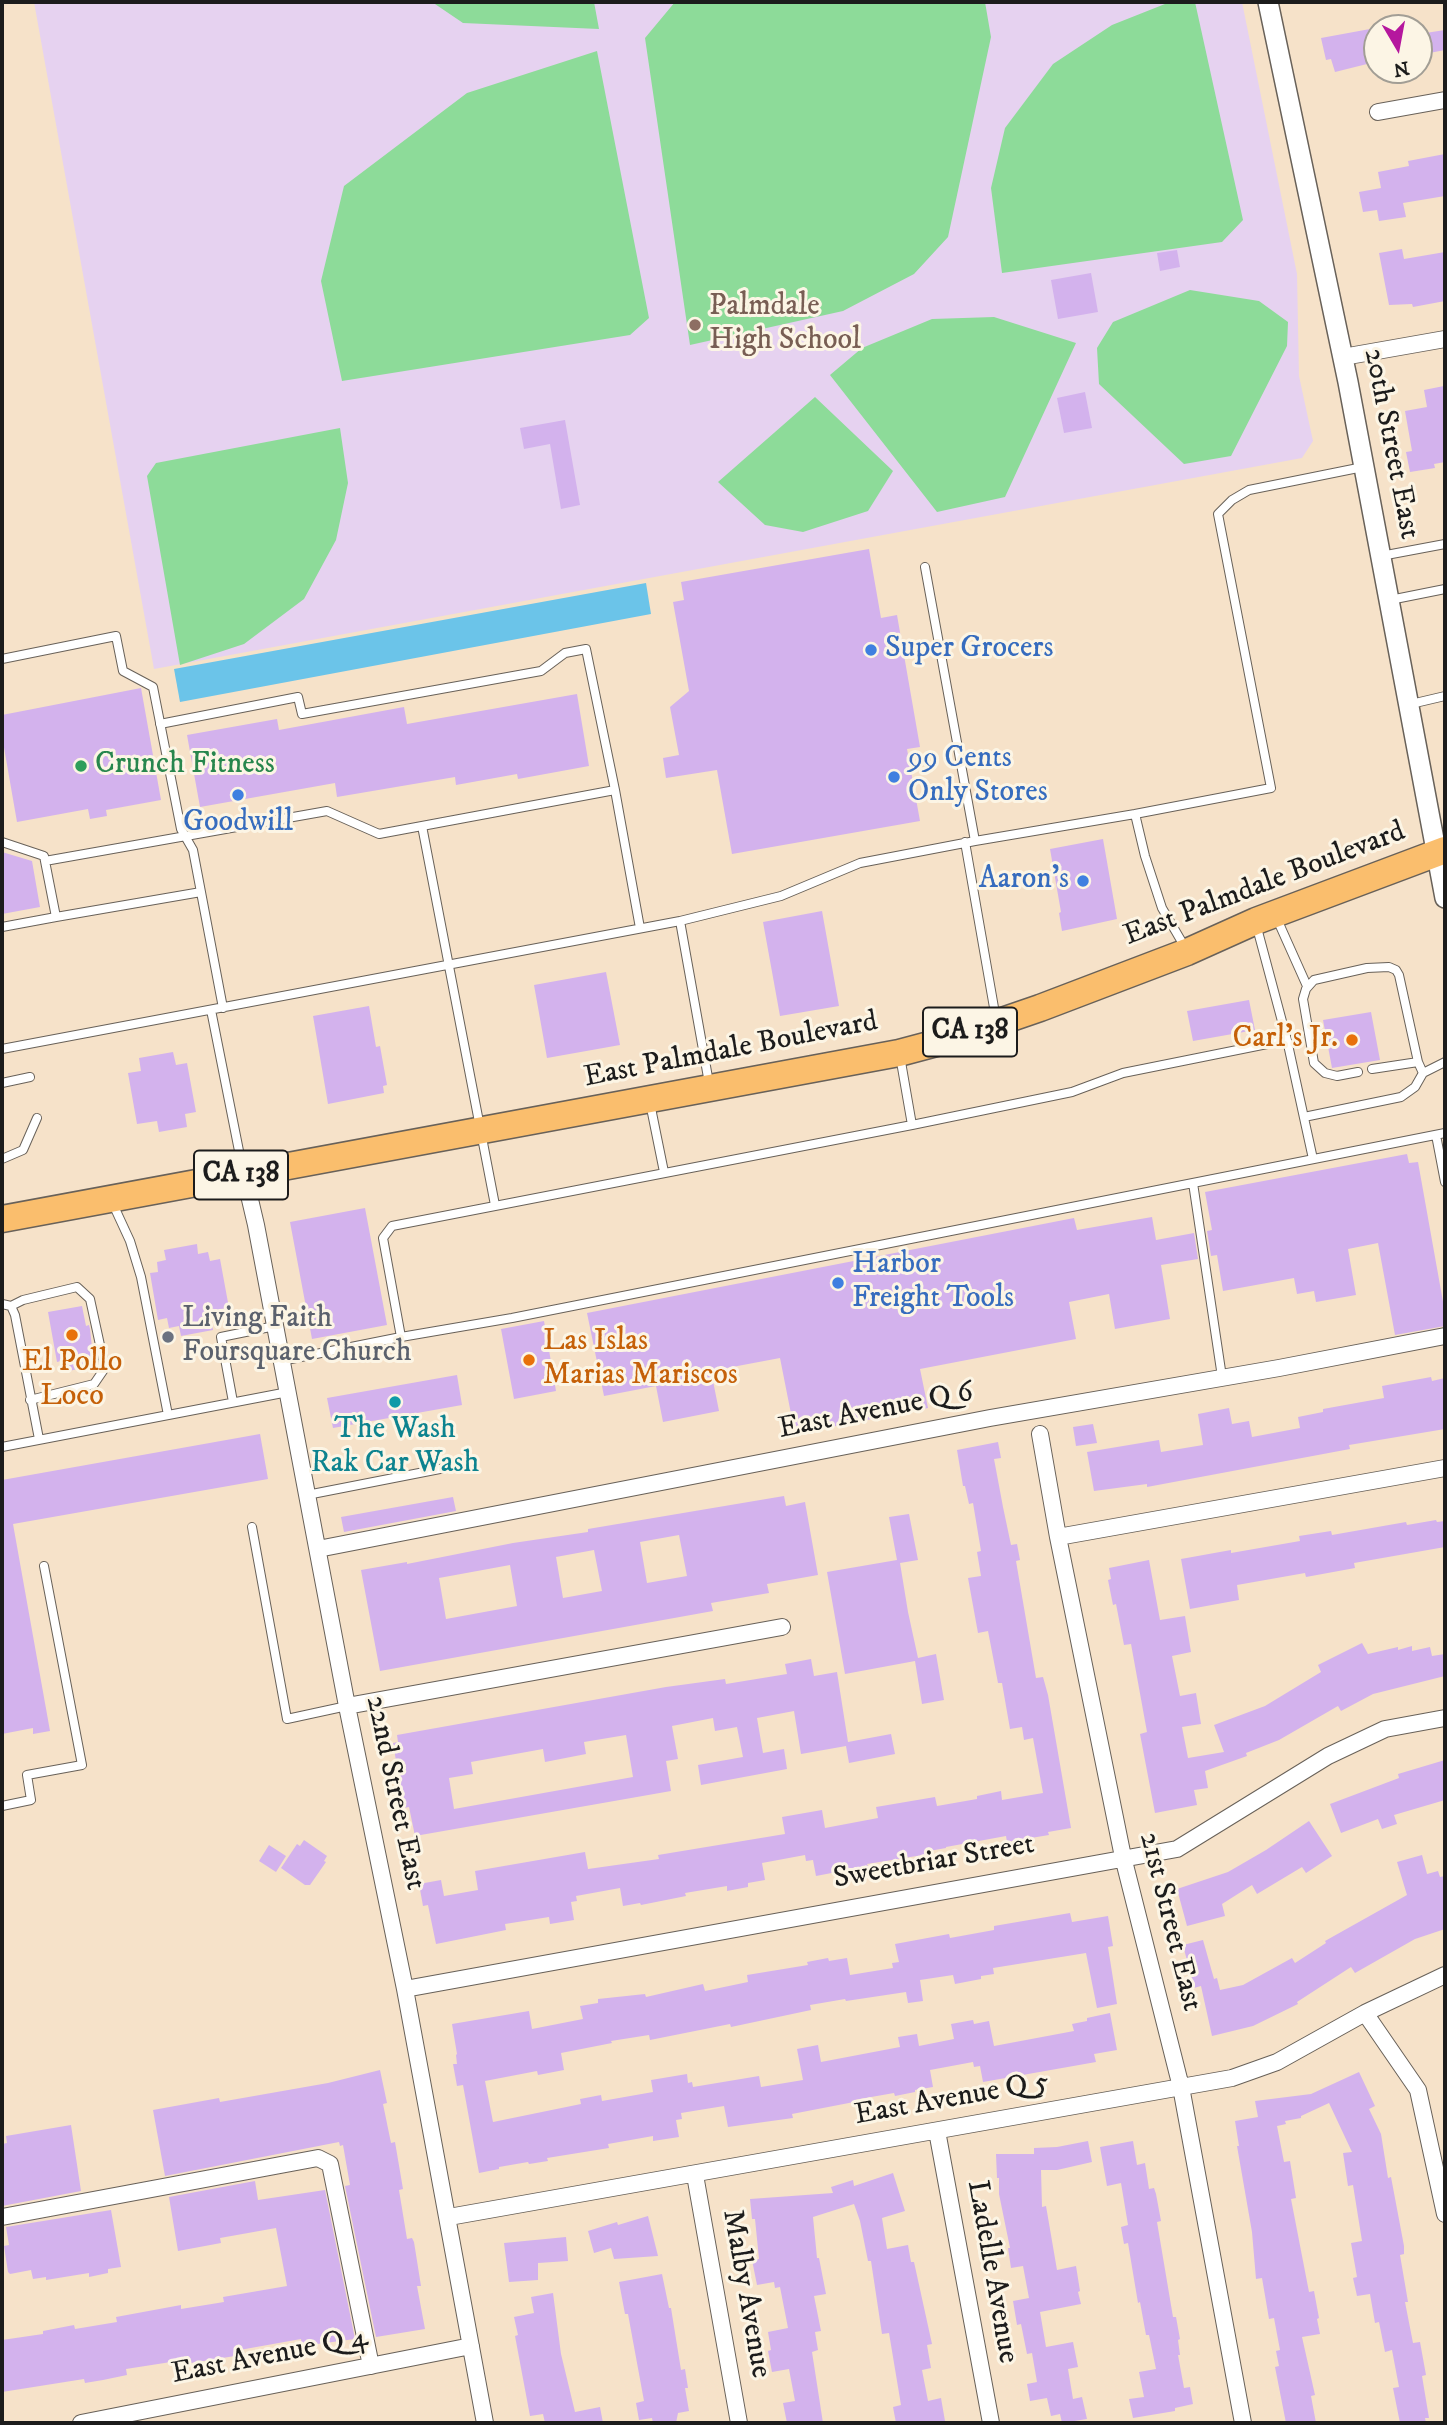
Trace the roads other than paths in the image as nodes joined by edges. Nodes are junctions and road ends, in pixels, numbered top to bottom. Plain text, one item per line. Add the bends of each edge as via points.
1 (1268, 2) edge
2 (1445, 100) edge
3 (1377, 112) dead end
4 (1445, 339) edge
5 (1343, 357) junction
6 (1364, 467) junction
7 (1445, 544) edge
8 (1381, 556) junction
9 (925, 567) dead end
10 (1445, 589) edge
11 (1389, 600) junction
12 (2, 659) edge
13 (1445, 696) edge
14 (1408, 704) junction
15 (160, 724) junction
16 (615, 790) junction
17 (1135, 814) junction
18 (422, 826) junction
19 (186, 838) junction
20 (2, 842) edge
21 (970, 842) junction
22 (1441, 852) edge
23 (45, 862) junction
24 (201, 892) junction
25 (1445, 898) edge
26 (56, 917) junction
27 (1265, 918) junction
28 (680, 921) junction
29 (2, 927) edge
30 (640, 928) junction
31 (1187, 951) junction
32 (448, 964) junction
33 (1307, 986) junction
34 (223, 1007) junction
35 (211, 1010) junction
36 (997, 1023) junction
37 (1287, 1040) junction
38 (2, 1049) edge
39 (899, 1053) junction
40 (1418, 1062) junction
41 (1445, 1062) edge
42 (1372, 1069) dead end
43 (1358, 1072) dead end
44 (1423, 1073) junction
45 (30, 1077) dead end
46 (2, 1083) edge
47 (710, 1090) junction
48 (650, 1100) junction
49 (1304, 1117) junction
50 (37, 1118) dead end
51 (912, 1125) junction
52 (481, 1131) junction
53 (1441, 1134) edge
54 (2, 1159) edge
55 (1313, 1160) junction
56 (664, 1172) junction
57 (244, 1174) junction
58 (1445, 1182) edge
59 (1193, 1183) junction
60 (111, 1199) junction
61 (495, 1205) junction
62 (2, 1219) edge
63 (6, 1305) edge
64 (275, 1326) junction
65 (1445, 1336) edge
66 (401, 1338) junction
67 (281, 1361) junction
68 (1222, 1377) junction
69 (288, 1391) junction
70 (30, 1399) junction
71 (233, 1402) junction
72 (168, 1415) junction
73 (1040, 1434) dead end
74 (38, 1439) junction
75 (2, 1447) edge
76 (450, 1467) dead end
77 (1445, 1468) edge
78 (307, 1495) junction
79 (253, 1527) dead end
80 (1058, 1537) junction
81 (318, 1549) junction
82 (44, 1566) dead end
83 (782, 1627) dead end
84 (347, 1706) junction
85 (1445, 1718) edge
86 (2, 1806) edge
87 (1123, 1857) junction
88 (1445, 1975) edge
89 (405, 1989) junction
90 (1365, 2013) junction
91 (1181, 2087) junction
92 (937, 2131) junction
93 (695, 2175) junction
94 (1445, 2214) edge
95 (2, 2217) edge
96 (449, 2217) junction
97 (471, 2346) junction
98 (371, 2366) junction
99 (81, 2423) edge
100 (485, 2423) edge
101 (739, 2423) edge
102 (990, 2423) edge
103 (1243, 2423) edge

1 - 5 street, 20th Street East
2 - 3 street
4 - 5 street
5 - 6 street, 20th Street East
6 - 8 street, 20th Street East
6 - 17 lane via 1249,490 1218,514 1271,789
7 - 8 lane
8 - 11 street, 20th Street East
9 - 21 lane
10 - 11 lane
11 - 14 street, 20th Street East
12 - 15 lane via 116,636 123,671 153,687
13 - 14 lane
14 - 22 street, 20th Street East
15 - 16 lane via 298,697 302,714 541,671 565,653 586,649
15 - 19 lane via 180,829
16 - 18 lane
16 - 30 lane
17 - 21 lane
17 - 31 lane via 1162,908
18 - 19 lane via 379,834 327,811
18 - 32 lane
19 - 23 lane
19 - 24 lane via 193,850
20 - 23 lane via 44,856
21 - 28 lane via 860,863 781,896
21 - 36 lane
22 - 25 street, 20th Street East
22 - 27 highway, East Palmdale Boulevard / CA 138
23 - 26 lane
24 - 26 lane
24 - 34 lane
26 - 29 lane
27 - 31 highway, East Palmdale Boulevard / CA 138
27 - 33 lane
27 - 37 lane
28 - 30 lane
28 - 47 lane
30 - 32 lane
31 - 36 highway, East Palmdale Boulevard / CA 138
32 - 34 lane
32 - 52 lane
33 - 40 lane via 1314,980 1367,968 1396,970
33 - 43 lane via 1303,999 1314,1063 1337,1076
34 - 35 lane
35 - 38 lane
35 - 57 lane
36 - 39 highway, East Palmdale Boulevard / CA 138
37 - 49 lane
37 - 51 lane via 1123,1073 1072,1092
39 - 47 highway, East Palmdale Boulevard / CA 138
39 - 51 lane
40 - 42 lane
40 - 44 lane
41 - 44 lane
44 - 49 lane via 1415,1087 1401,1097
45 - 46 lane
47 - 48 highway, East Palmdale Boulevard / CA 138
48 - 52 highway, East Palmdale Boulevard / CA 138
48 - 56 lane
49 - 55 lane
50 - 54 lane via 23,1150
51 - 56 lane
52 - 57 highway, East Palmdale Boulevard / CA 138
52 - 61 lane
53 - 55 lane
53 - 58 lane
55 - 59 lane
56 - 61 lane
57 - 60 highway, East Palmdale Boulevard / CA 138
57 - 64 street, 22nd Street East
59 - 66 lane
59 - 68 lane
60 - 62 highway, East Palmdale Boulevard / CA 138
60 - 72 lane via 141,1277
61 - 66 lane via 392,1226 383,1238
63 - 70 lane via 15,1315
63 - 70 lane via 77,1287 90,1299 106,1368 94,1384
64 - 67 street, 22nd Street East
64 - 71 lane via 221,1337
65 - 68 street, East Avenue Q 6
66 - 67 lane
67 - 69 street, 22nd Street East
68 - 81 street, East Avenue Q 6
69 - 71 lane
69 - 78 street, 22nd Street East
70 - 74 lane
71 - 72 lane
72 - 74 lane
73 - 80 street, 21st Street East
74 - 75 lane
76 - 78 lane
77 - 80 street
78 - 81 street, 22nd Street East
79 - 84 lane via 287,1719
80 - 87 street, 21st Street East
81 - 84 street, 22nd Street East
82 - 86 lane via 82,1765 27,1775 31,1800
83 - 84 street
84 - 89 street, 22nd Street East
85 - 87 street, Sweetbriar Street via 1385,1729 1328,1756 1177,1849
87 - 89 street, Sweetbriar Street
87 - 91 street, 21st Street East
88 - 90 street, East Avenue Q 5
89 - 96 street, 22nd Street East
90 - 91 street, East Avenue Q 5 via 1277,2062 1232,2078
90 - 94 street via 1418,2090
91 - 92 street, East Avenue Q 5
91 - 103 street, 21st Street East
92 - 93 street, East Avenue Q 5
92 - 102 street, Ladelle Avenue
93 - 96 street, East Avenue Q 5
93 - 101 street, Malby Avenue
95 - 98 street via 318,2158 331,2164
96 - 97 street, 22nd Street East
97 - 98 street, East Avenue Q 4
97 - 100 street, 22nd Street East
98 - 99 street, East Avenue Q 4

